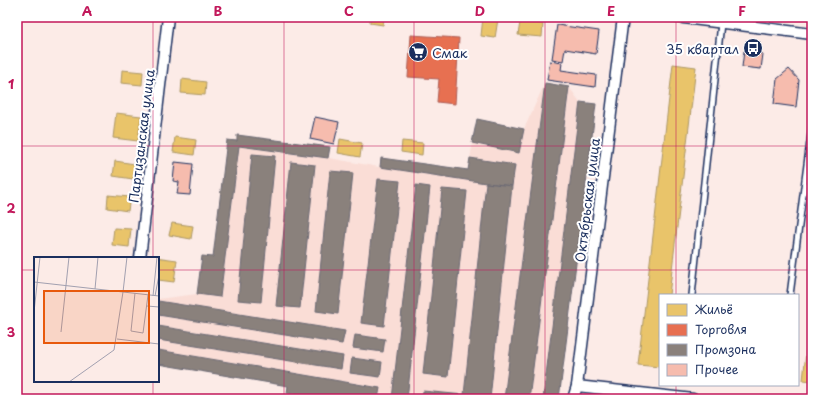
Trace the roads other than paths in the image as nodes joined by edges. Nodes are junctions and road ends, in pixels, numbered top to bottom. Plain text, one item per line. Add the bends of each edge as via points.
1 (168, 17) edge
2 (623, 17) edge
3 (676, 17) edge
4 (721, 23) junction
5 (812, 34) edge
6 (812, 126) edge
7 (140, 257) edge
8 (692, 294) edge
9 (790, 294) edge
10 (577, 386) junction
11 (573, 399) edge
12 (693, 399) edge

1 - 7 street, Партизанская улица
2 - 10 street, Октябрьская улица
3 - 4 street
4 - 5 street
4 - 8 lane
6 - 9 lane
10 - 11 street, Октябрьская улица
10 - 12 street

